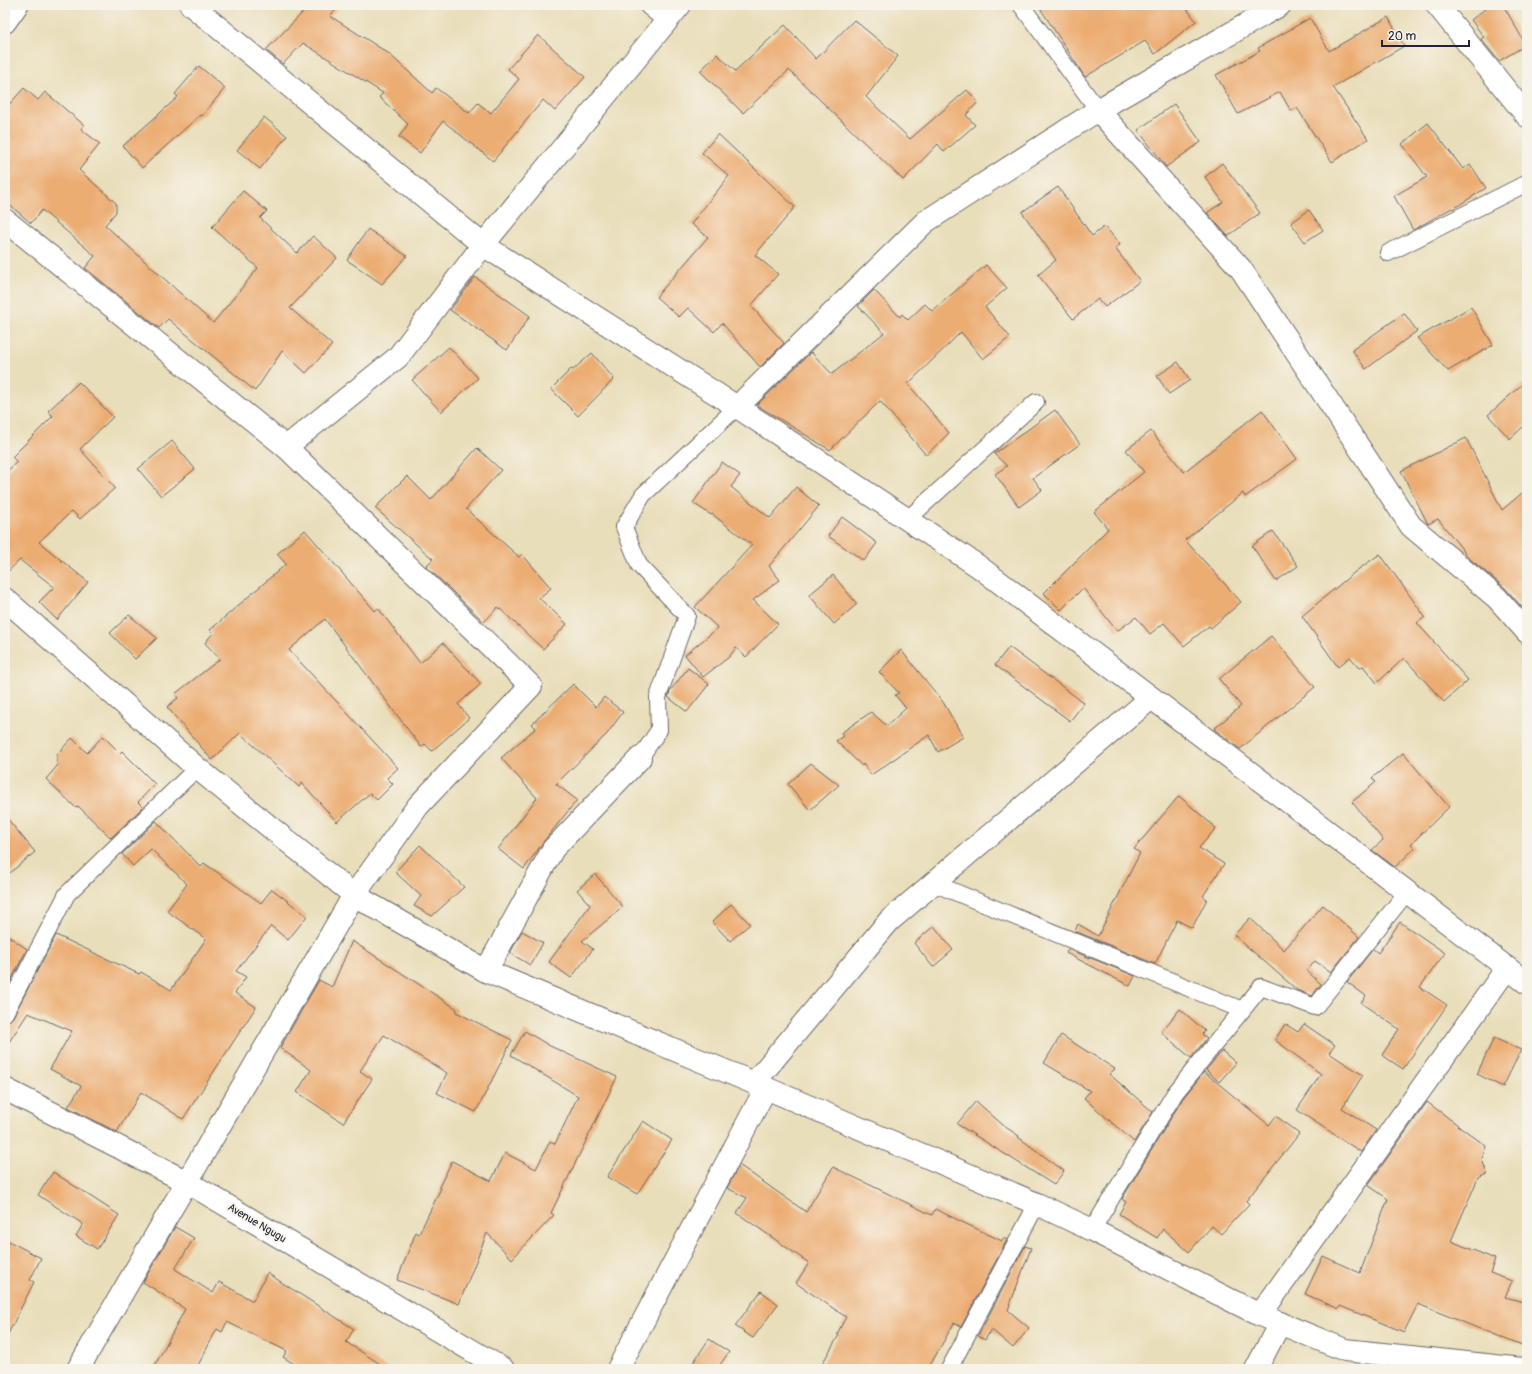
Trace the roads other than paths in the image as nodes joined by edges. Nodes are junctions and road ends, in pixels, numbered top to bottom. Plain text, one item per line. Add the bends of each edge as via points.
1 (17, 5) edge
2 (192, 5) edge
3 (651, 5) edge
4 (1021, 5) edge
5 (1280, 5) edge
6 (1437, 5) edge
7 (674, 12) edge
8 (5, 22) edge
9 (1098, 110) junction
10 (1527, 116) edge
11 (1527, 183) edge
12 (5, 220) edge
13 (483, 245) junction
14 (1388, 254) dead end
15 (1036, 402) dead end
16 (737, 407) junction
17 (286, 447) junction
18 (908, 519) junction
19 (5, 599) edge
20 (1527, 632) edge
21 (1151, 698) junction
22 (640, 758) joint
23 (197, 768) junction
24 (934, 883) junction
25 (1407, 892) junction
26 (354, 895) junction
27 (1507, 968) junction
28 (486, 971) junction
29 (1527, 983) edge
30 (1242, 1010) junction
31 (5, 1013) edge
32 (760, 1085) junction
33 (5, 1089) edge
34 (187, 1182) junction
35 (1037, 1204) junction
36 (1092, 1230) junction
37 (1260, 1315) junction
38 (1280, 1323) junction
39 (78, 1369) edge
40 (503, 1369) edge
41 (618, 1369) edge
42 (949, 1369) edge
43 (1256, 1369) edge
44 (1523, 1369) edge

1 - 8 street
2 - 13 street
3 - 7 street
4 - 9 lane
5 - 9 street
6 - 10 street
7 - 13 street
9 - 16 street via 925,222
9 - 20 street via 1241,269 1411,526 1497,598
11 - 14 lane
12 - 17 street
13 - 16 street
13 - 17 street via 398,358
15 - 18 lane
16 - 18 street
16 - 22 lane via 643,495 624,527 638,565 687,616 658,697 659,730
17 - 26 street via 531,686 418,806
18 - 21 street via 978,566
19 - 23 street
21 - 24 street
21 - 25 street
22 - 28 street via 553,849
23 - 26 street
23 - 31 lane via 67,894
24 - 30 lane
24 - 32 street via 889,921
25 - 27 street
25 - 30 lane via 1315,1007 1261,987
26 - 28 street
26 - 34 street
27 - 29 street
27 - 37 street
28 - 32 street
30 - 36 lane via 1175,1093
32 - 35 street
32 - 41 street
33 - 34 street, Avenue Ngugu
34 - 39 street
34 - 40 street, Avenue Ngugu
35 - 36 street
35 - 42 lane
36 - 37 street
37 - 38 street
38 - 43 street
38 - 44 street via 1345,1350

